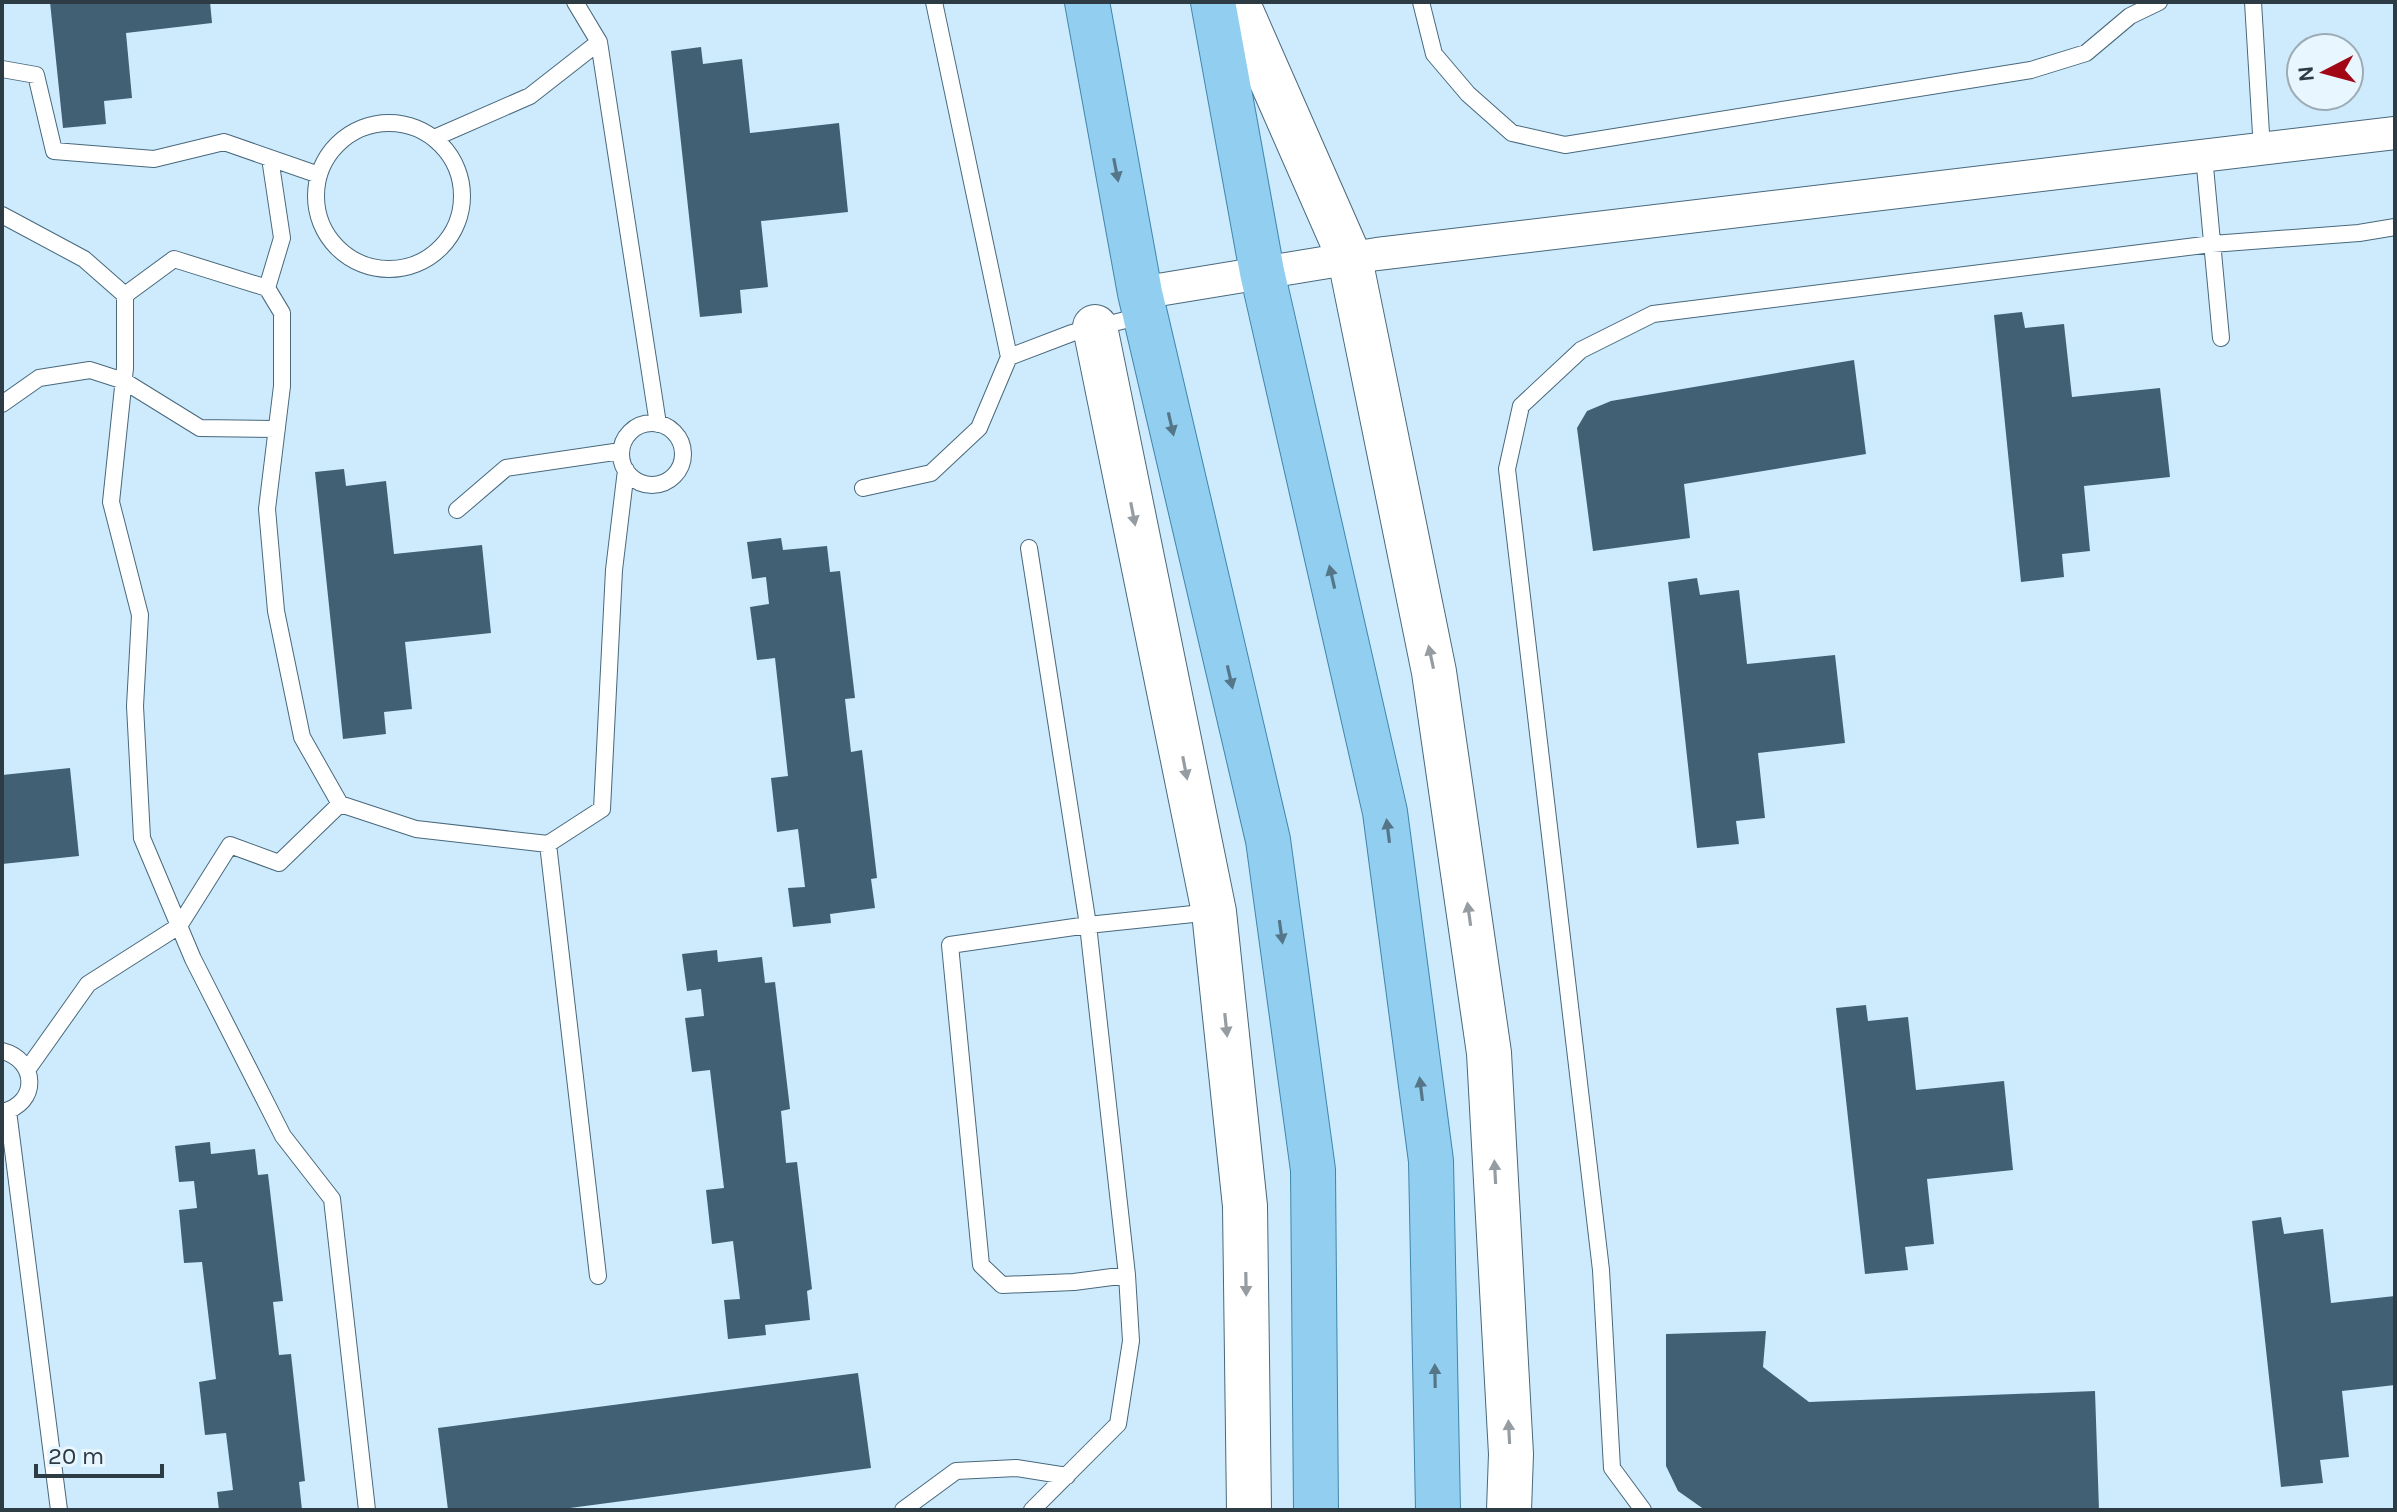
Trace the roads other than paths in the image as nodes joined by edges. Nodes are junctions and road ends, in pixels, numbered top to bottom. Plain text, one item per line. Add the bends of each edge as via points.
1 (575, 2) edge
2 (934, 2) edge
3 (1072, 2) edge
4 (1087, 2) edge
5 (1213, 2) edge
6 (1237, 2) edge
7 (1421, 2) edge
8 (2159, 2) edge
9 (2253, 2) edge
10 (599, 42) junction
11 (2, 69) edge
12 (1102, 93) junction
13 (2395, 133) edge
14 (434, 138) junction
15 (2262, 150) junction
16 (2204, 156) junction
17 (270, 158) junction
18 (319, 175) junction
19 (2, 215) edge
20 (2395, 227) edge
21 (2212, 244) junction
22 (1350, 259) junction
23 (1262, 272) junction
24 (267, 288) junction
25 (125, 295) junction
26 (1143, 304) junction
27 (1095, 327) junction
28 (2221, 338) dead end
29 (1009, 357) junction
30 (124, 381) junction
31 (2, 404) edge
32 (658, 424) junction
33 (277, 429) junction
34 (621, 451) junction
35 (626, 470) junction
36 (863, 488) dead end
37 (457, 510) dead end
38 (1029, 548) dead end
39 (340, 804) junction
40 (548, 844) junction
41 (1214, 912) junction
42 (1088, 925) junction
43 (179, 926) junction
44 (2, 1051) edge
45 (27, 1070) junction
46 (5, 1112) edge
47 (1127, 1275) junction
48 (598, 1276) dead end
49 (1067, 1476) junction
50 (59, 1510) edge
51 (367, 1510) edge
52 (903, 1510) edge
53 (1032, 1510) edge
54 (1249, 1510) edge
55 (1316, 1510) edge
56 (1438, 1510) edge
57 (1509, 1510) edge
58 (1643, 1510) edge

1 - 10 lane
2 - 29 lane
3 - 12 main road
4 - 12 main road
5 - 23 main road
6 - 22 street
7 - 8 lane via 1434,54 1468,94 1512,133 1565,145 2031,70 2086,53 2130,16
9 - 15 lane
10 - 14 lane via 530,96
10 - 32 lane
11 - 17 lane via 36,75 54,151 154,159 224,142
12 -> 26 main road
13 - 15 street
14 - 18 lane via 402,124 367,126 345,136
14 - 18 lane via 451,155 463,202 443,247 423,262 399,269 352,260 333,244 320,222
15 - 16 street
16 - 21 lane
16 - 22 street
17 - 18 lane
17 - 24 lane via 282,238
19 - 25 lane via 84,259
20 - 21 lane
21 - 28 lane
21 - 58 lane via 1653,314 1581,350 1521,406 1507,469 1601,1270 1612,1468
22 - 23 street
57 -> 22 street via 1511,1454 1489,1053 1434,672
23 - 26 street
56 -> 23 main road via 1431,1161 1385,812
24 - 25 lane via 174,259
24 - 33 lane via 282,313
25 - 30 lane
26 - 27 lane
26 -> 55 main road via 1268,840 1313,1170
27 - 29 lane
27 -> 41 street
29 - 36 lane via 979,428 931,473
30 - 31 lane via 90,370 39,378
30 - 33 lane via 200,428
30 - 43 lane via 111,502 140,615 135,706 142,838
32 - 34 lane via 639,426
32 - 35 lane via 681,443 677,472 651,485
33 - 39 lane via 267,509 276,611 302,737
34 - 35 lane
34 - 37 lane via 506,468
35 - 40 lane via 614,570 602,809
38 - 42 lane
39 - 40 lane via 416,829
39 - 43 lane via 279,863 230,845
40 - 48 lane
41 - 42 lane
41 -> 54 street via 1245,1206
42 - 47 lane
42 - 47 lane via 950,945 981,1265 1002,1285
43 - 45 lane via 88,984
43 - 51 lane via 283,1136 332,1199
44 - 45 lane via 15,1055
45 - 46 lane via 24,1100
46 - 50 lane
47 - 49 lane via 1131,1341 1118,1424
49 - 52 lane via 1016,1468 956,1471
49 - 53 lane

